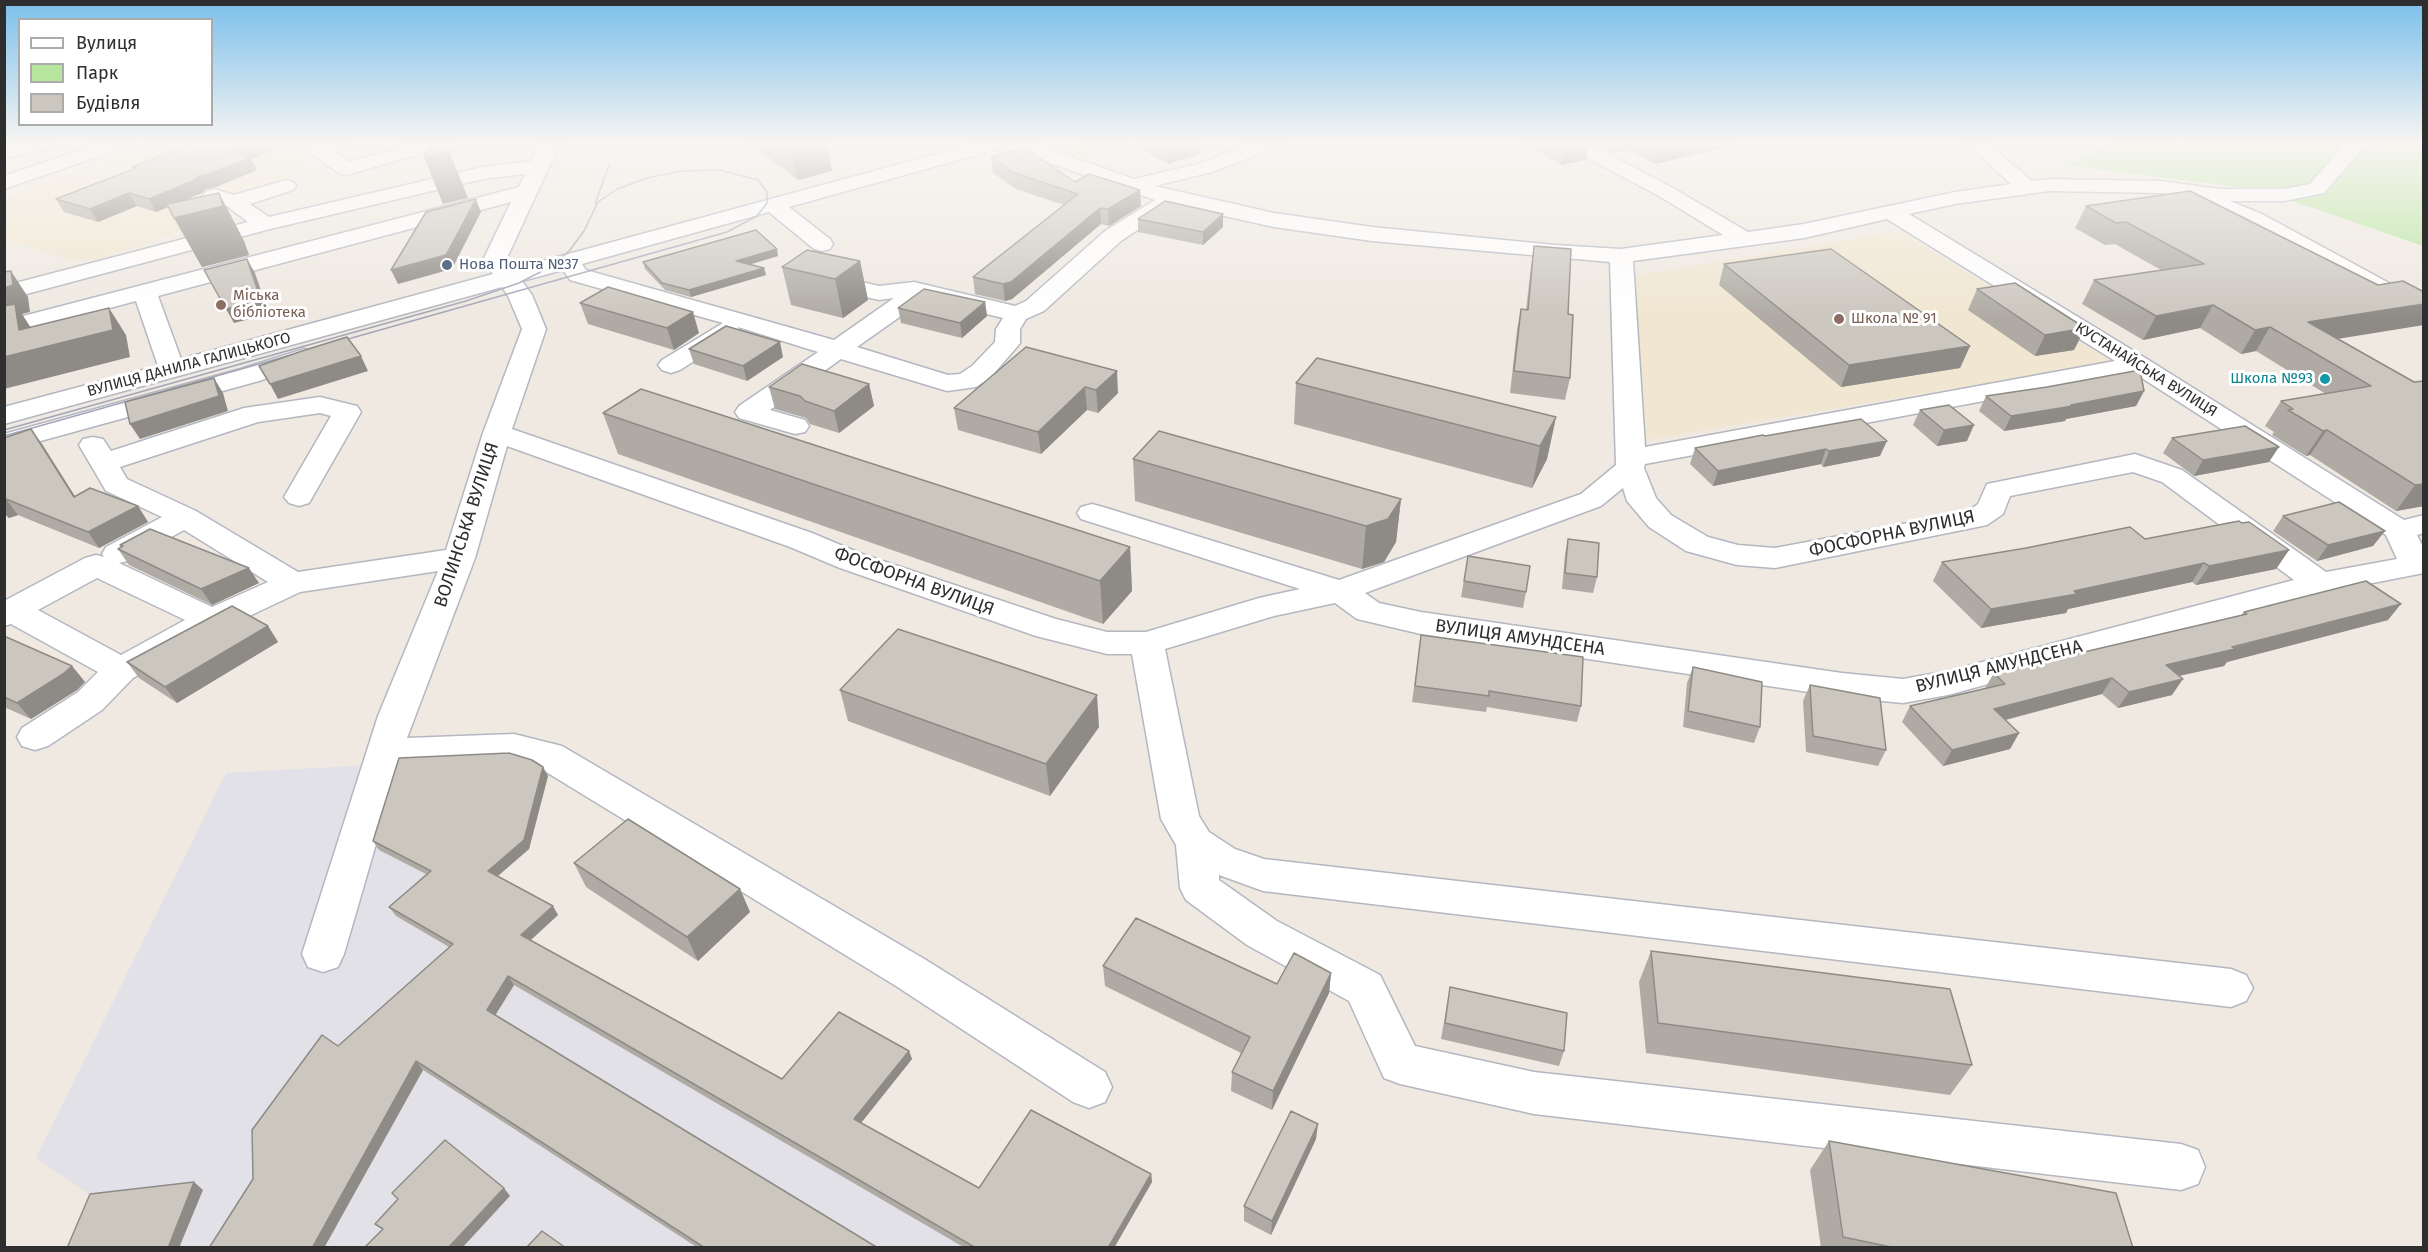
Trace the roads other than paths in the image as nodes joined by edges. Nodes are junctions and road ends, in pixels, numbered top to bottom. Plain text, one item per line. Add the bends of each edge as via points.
1 (229, 201) edge
2 (361, 201) edge
3 (488, 201) edge
4 (522, 201) edge
5 (786, 201) edge
6 (1167, 201) edge
7 (1188, 201) edge
8 (1682, 201) edge
9 (1941, 201) edge
10 (2213, 201) edge
11 (773, 205) junction
12 (1892, 213) junction
13 (264, 224) junction
14 (1746, 240) junction
15 (822, 244) dead end
16 (1621, 256) junction
17 (568, 261) junction
18 (821, 280) edge
19 (513, 288) junction
20 (920, 291) junction
21 (145, 292) junction
22 (4, 293) edge
23 (2424, 312) edge
24 (1017, 314) junction
25 (741, 321) junction
26 (4, 329) edge
27 (837, 350) junction
28 (246, 363) junction
29 (2138, 364) junction
30 (670, 365) dead end
31 (172, 370) junction
32 (76, 409) junction
33 (254, 414) junction
34 (4, 416) edge
35 (795, 426) dead end
36 (497, 433) junction
37 (4, 443) edge
38 (103, 463) junction
39 (1631, 463) junction
40 (299, 497) dead end
41 (1092, 513) dead end
42 (185, 516) junction
43 (2411, 527) edge
44 (459, 558) junction
45 (96, 565) junction
46 (293, 583) junction
47 (2320, 583) junction
48 (1340, 591) junction
49 (9, 613) edge
50 (212, 620) junction
51 (1147, 643) junction
52 (121, 670) junction
53 (35, 736) dead end
54 (386, 752) junction
55 (1195, 843) junction
56 (323, 954) dead end
57 (2231, 988) dead end
58 (1089, 1087) dead end
59 (2181, 1167) dead end

1 - 13 street
2 - 13 street
3 - 21 street
4 - 19 street, ВОЛИНСЬКА ВУЛИЦЯ via 494,260
5 - 11 street
6 - 24 street via 1113,236 1035,306
7 - 16 street via 1329,229
8 - 14 street
9 - 12 street
10 - 23 street via 2254,219
11 - 15 street
11 - 17 street
12 - 14 street
12 - 29 street, КУСТАНАЙСЬКА ВУЛИЦЯ
13 - 22 street
14 - 16 street
16 - 39 street, ФОСФОРНА ВУЛИЦЯ
17 - 19 street
17 - 25 street via 578,275
18 - 20 street via 879,293
19 - 28 street via 330,348
19 - 36 street, ВОЛИНСЬКА ВУЛИЦЯ via 534,329
20 - 24 street
20 - 27 street
21 - 26 street
21 - 31 street
24 - 27 street via 1008,329 1006,343 981,372 967,381 947,383
25 - 27 street
25 - 30 street
27 - 35 street via 749,412
28 - 31 street, ВУЛИЦЯ ДАНИЛА ГАЛИЦЬКОГО
28 - 32 street
28 - 33 street
29 - 39 street
29 - 43 street, КУСТАНАЙСЬКА ВУЛИЦЯ
31 - 32 street, ВУЛИЦЯ ДАНИЛА ГАЛИЦЬКОГО
32 - 34 street, ВУЛИЦЯ ДАНИЛА ГАЛИЦЬКОГО
32 - 37 street
32 - 38 street
33 - 38 street
33 - 40 street via 320,405 347,412
36 - 44 street, ВОЛИНСЬКА ВУЛИЦЯ
36 - 51 street, ФОСФОРНА ВУЛИЦЯ via 1048,628 1107,643
38 - 42 street via 116,485
39 - 47 street, ФОСФОРНА ВУЛИЦЯ via 1642,501 1660,521 1697,544 1737,555 1775,558 1976,519 1992,508 1997,490 2135,463 2172,476
39 - 48 street, ФОСФОРНА ВУЛИЦЯ via 1591,500
41 - 48 street
42 - 45 street
42 - 46 street
43 - 47 street, ВУЛИЦЯ АМУНДСЕНА via 2416,565
44 - 46 street
44 - 54 street, ВОЛИНСЬКА ВУЛИЦЯ
45 - 49 street
45 - 50 street
46 - 50 street
47 - 48 street, ВУЛИЦЯ АМУНДСЕНА via 1948,683 1903,691 1421,623 1369,611
48 - 51 street, ФОСФОРНА ВУЛИЦЯ via 1269,606
49 - 52 street
50 - 52 street
51 - 55 street via 1180,819
52 - 53 street via 90,701
54 - 56 street, ВОЛИНСЬКА ВУЛИЦЯ
54 - 58 street via 514,747 549,756 911,973
55 - 57 street via 1221,860 1263,874
55 - 59 street via 1200,888 1262,933 1365,988 1400,1063 1534,1093

